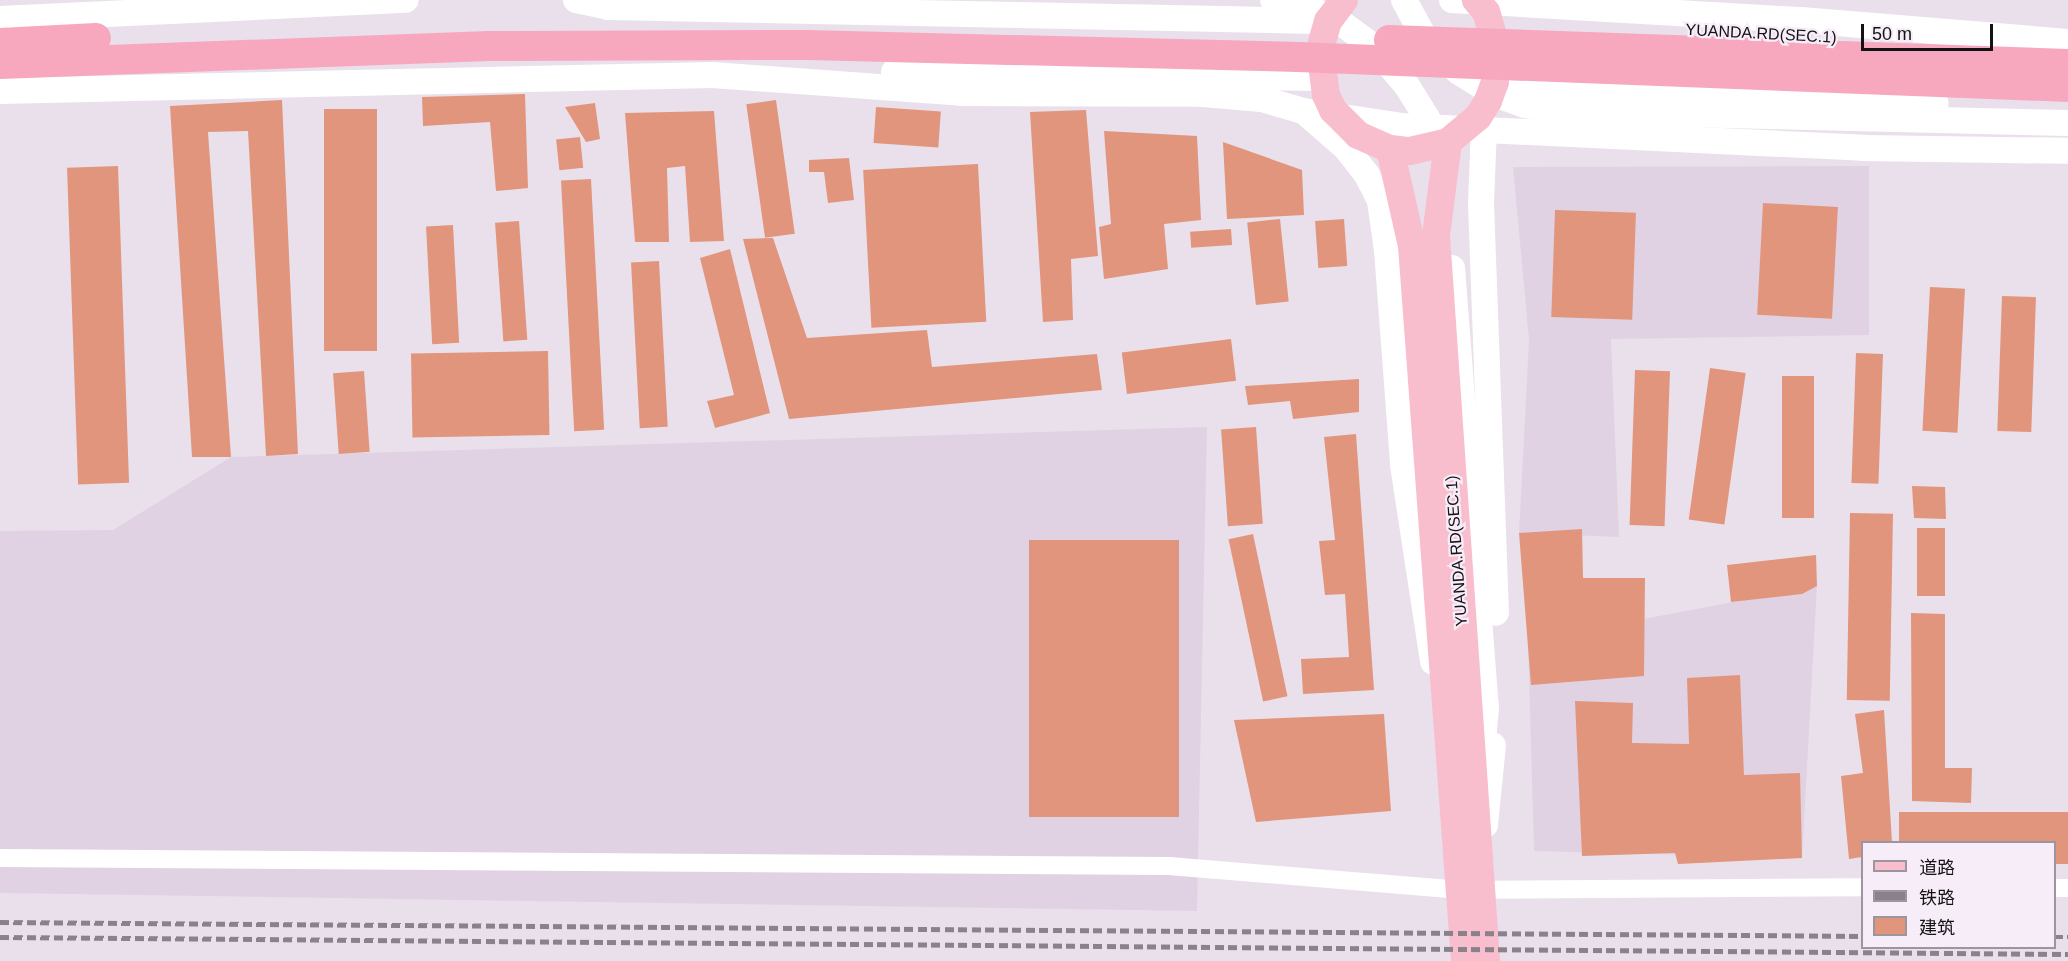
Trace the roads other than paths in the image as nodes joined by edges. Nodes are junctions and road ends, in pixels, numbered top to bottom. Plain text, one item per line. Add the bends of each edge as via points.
1 (406, 0) edge
2 (576, 0) edge
3 (1273, 0) edge
4 (1404, 0) edge
5 (1468, 0) edge
6 (196, 6) edge
7 (1336, 11) edge
8 (0, 19) edge
9 (2068, 42) edge
10 (0, 43) edge
11 (0, 64) edge
12 (2068, 64) edge
13 (841, 77) junction
14 (1321, 78) junction
15 (1495, 82) junction
16 (2068, 87) edge
17 (0, 91) edge
18 (2068, 109) edge
19 (1303, 111) junction
20 (2068, 123) edge
21 (1484, 128) junction
22 (1448, 142) junction
23 (1390, 149) junction
24 (2068, 151) edge
25 (1448, 739) junction
26 (1475, 821) junction
27 (0, 858) edge
28 (1473, 886) junction
29 (1861, 887) edge
30 (1465, 961) edge
31 (1486, 961) edge

1 - 6 main road
2 - 7 main road via 608,7 713,9
3 - 26 main road via 1305,6 1344,25 1374,47 1427,118 1439,152 1447,195 1486,707
4 - 20 main road via 1429,45 1459,72 1492,93 1525,105 1561,111
5 - 9 main road, YUANDA.RD(SEC.1) via 1538,21 1861,39
5 - 15 main road via 1486,12 1496,46
6 - 8 main road
7 - 14 main road via 1320,49
10 - 12 highway via 487,27 806,25 1705,48
11 - 16 highway via 489,46 807,45 1298,57
13 - 14 main road
13 - 17 main road via 712,75
13 - 19 main road via 961,93 1203,94 1262,99
14 - 23 main road via 1333,110 1344,124 1373,144
15 - 18 main road
15 - 22 main road via 1478,117
19 - 21 main road via 1401,126
19 - 25 main road via 1346,148 1367,175 1380,201 1403,465 1422,612
21 - 24 main road via 1863,148
21 - 28 main road via 1481,204 1498,696
22 - 23 main road via 1410,151
22 - 26 main road, YUANDA.RD(SEC.1) via 1436,236
23 - 25 main road, YUANDA.RD(SEC.1) via 1412,246
25 - 28 main road, YUANDA.RD(SEC.1)
26 - 28 main road, YUANDA.RD(SEC.1)
27 - 28 street via 1169,866
28 - 29 street
28 - 30 main road, YUANDA.RD(SEC.1)
28 - 31 main road, YUANDA.RD(SEC.1)

